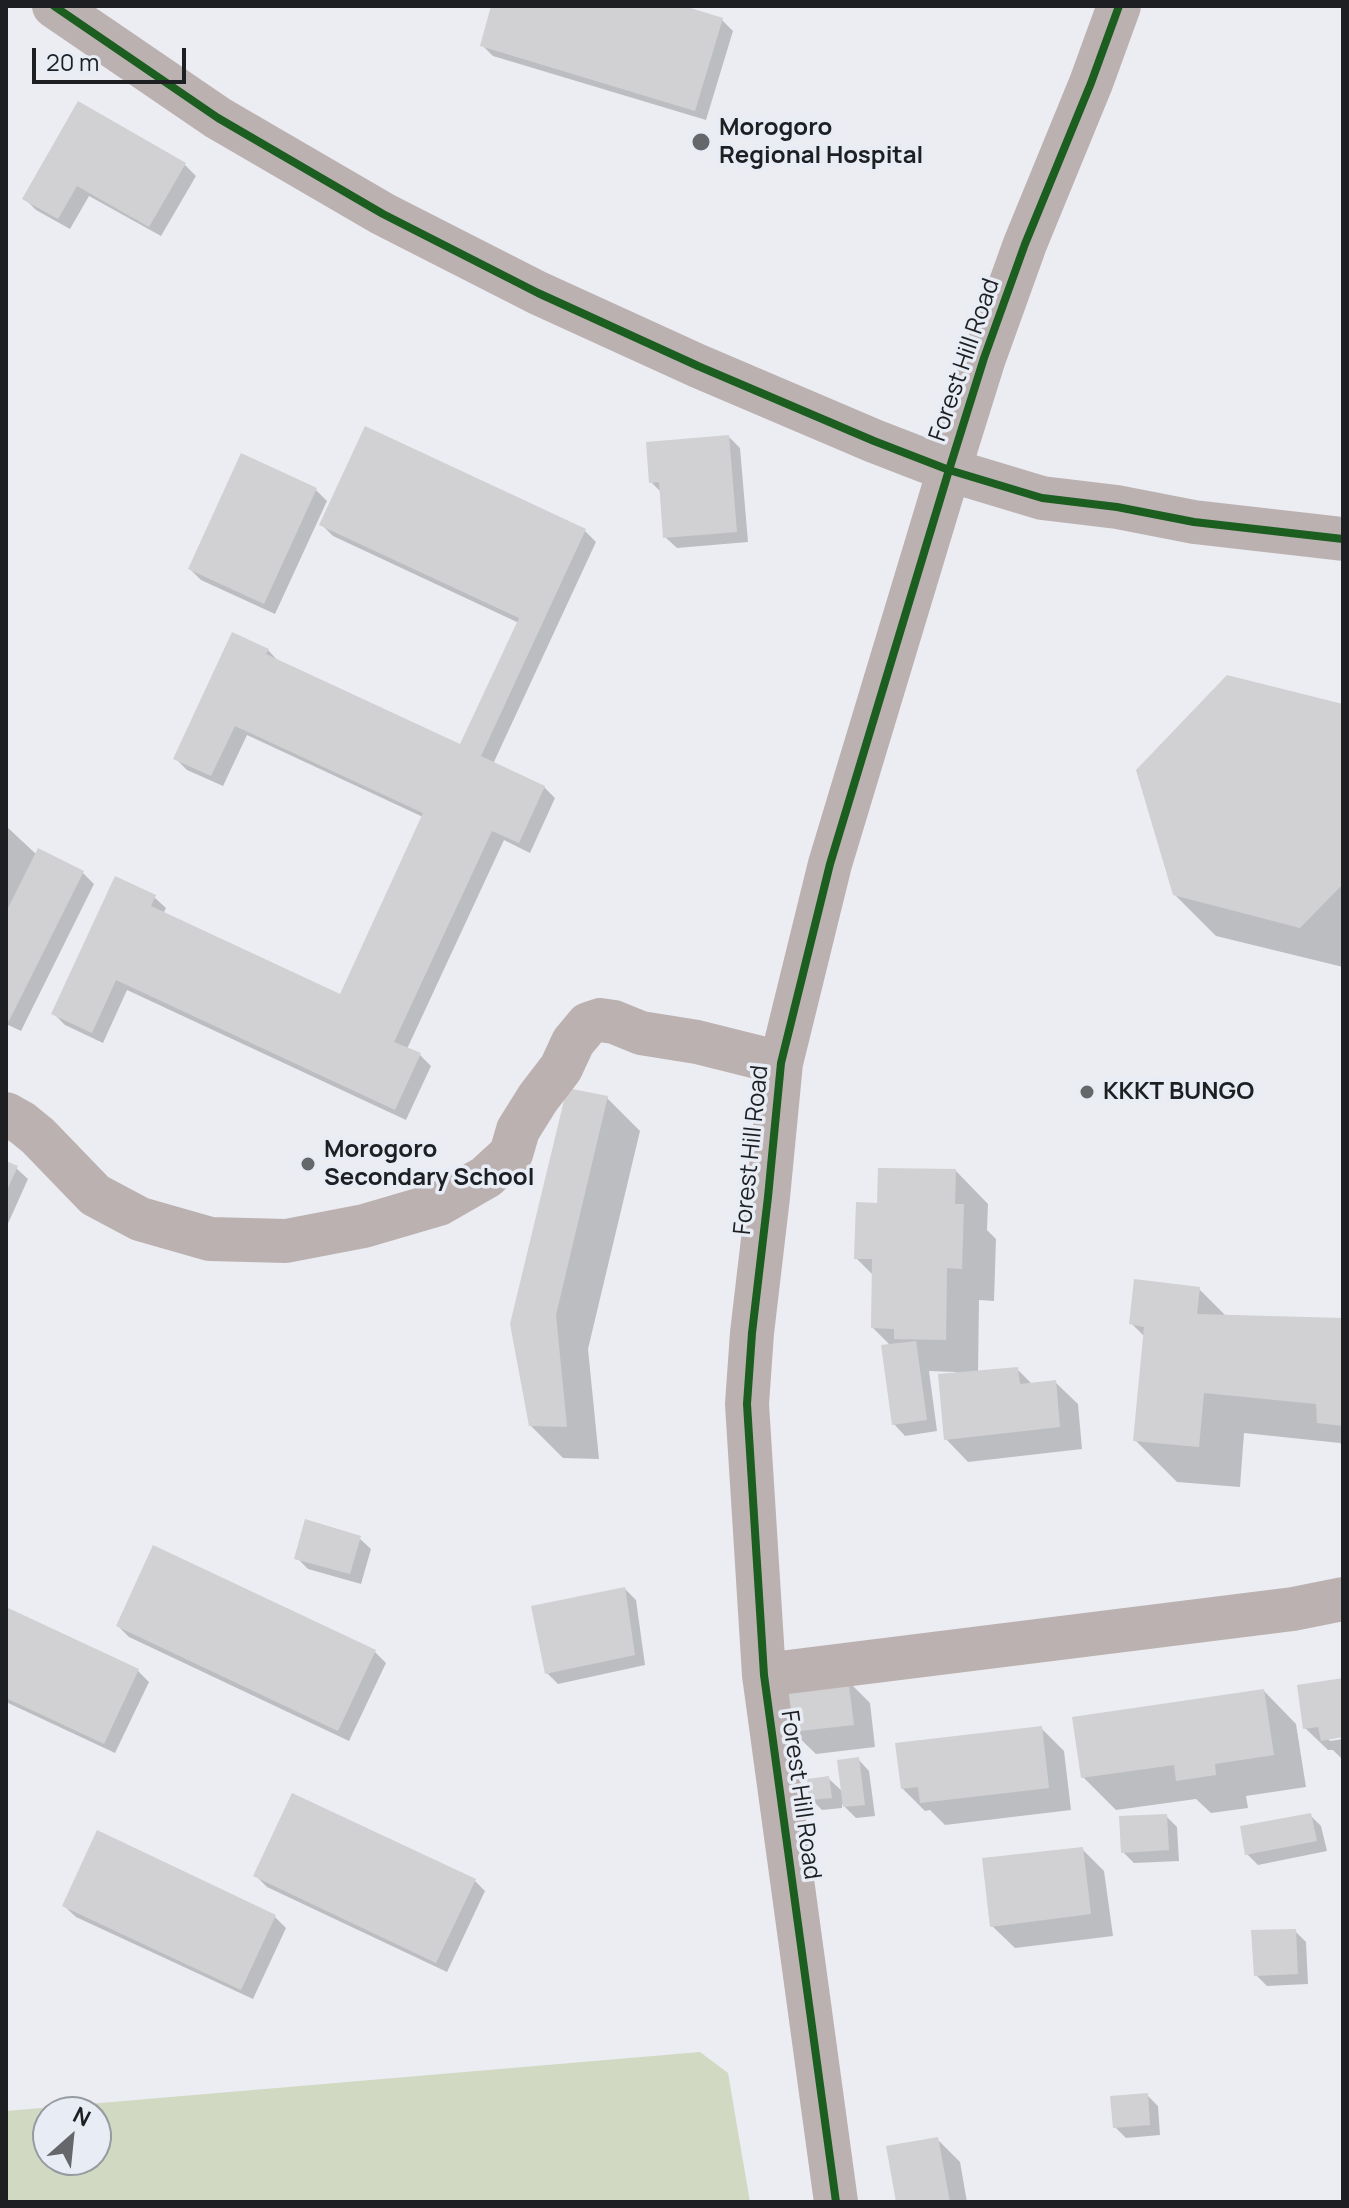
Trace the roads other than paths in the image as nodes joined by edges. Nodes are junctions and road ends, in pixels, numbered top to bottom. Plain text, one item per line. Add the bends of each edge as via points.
1 (54, 6) edge
2 (1119, 6) edge
3 (949, 470) junction
4 (1343, 539) edge
5 (781, 1063) junction
6 (6, 1114) edge
7 (1343, 1599) edge
8 (764, 1675) junction
9 (836, 2202) edge

1 - 3 street via 218,118 383,214 683,360
2 - 3 street, Forest Hill Road via 1025,244
3 - 4 street via 1042,498
3 - 5 street, Forest Hill Road via 830,864
5 - 6 street via 641,1033 614,1022 588,1024 518,1130 511,1154 486,1177 439,1204 286,1241 210,1239 140,1219 95,1195 38,1136
5 - 8 street, Forest Hill Road via 747,1404
7 - 8 street
8 - 9 street, Forest Hill Road

